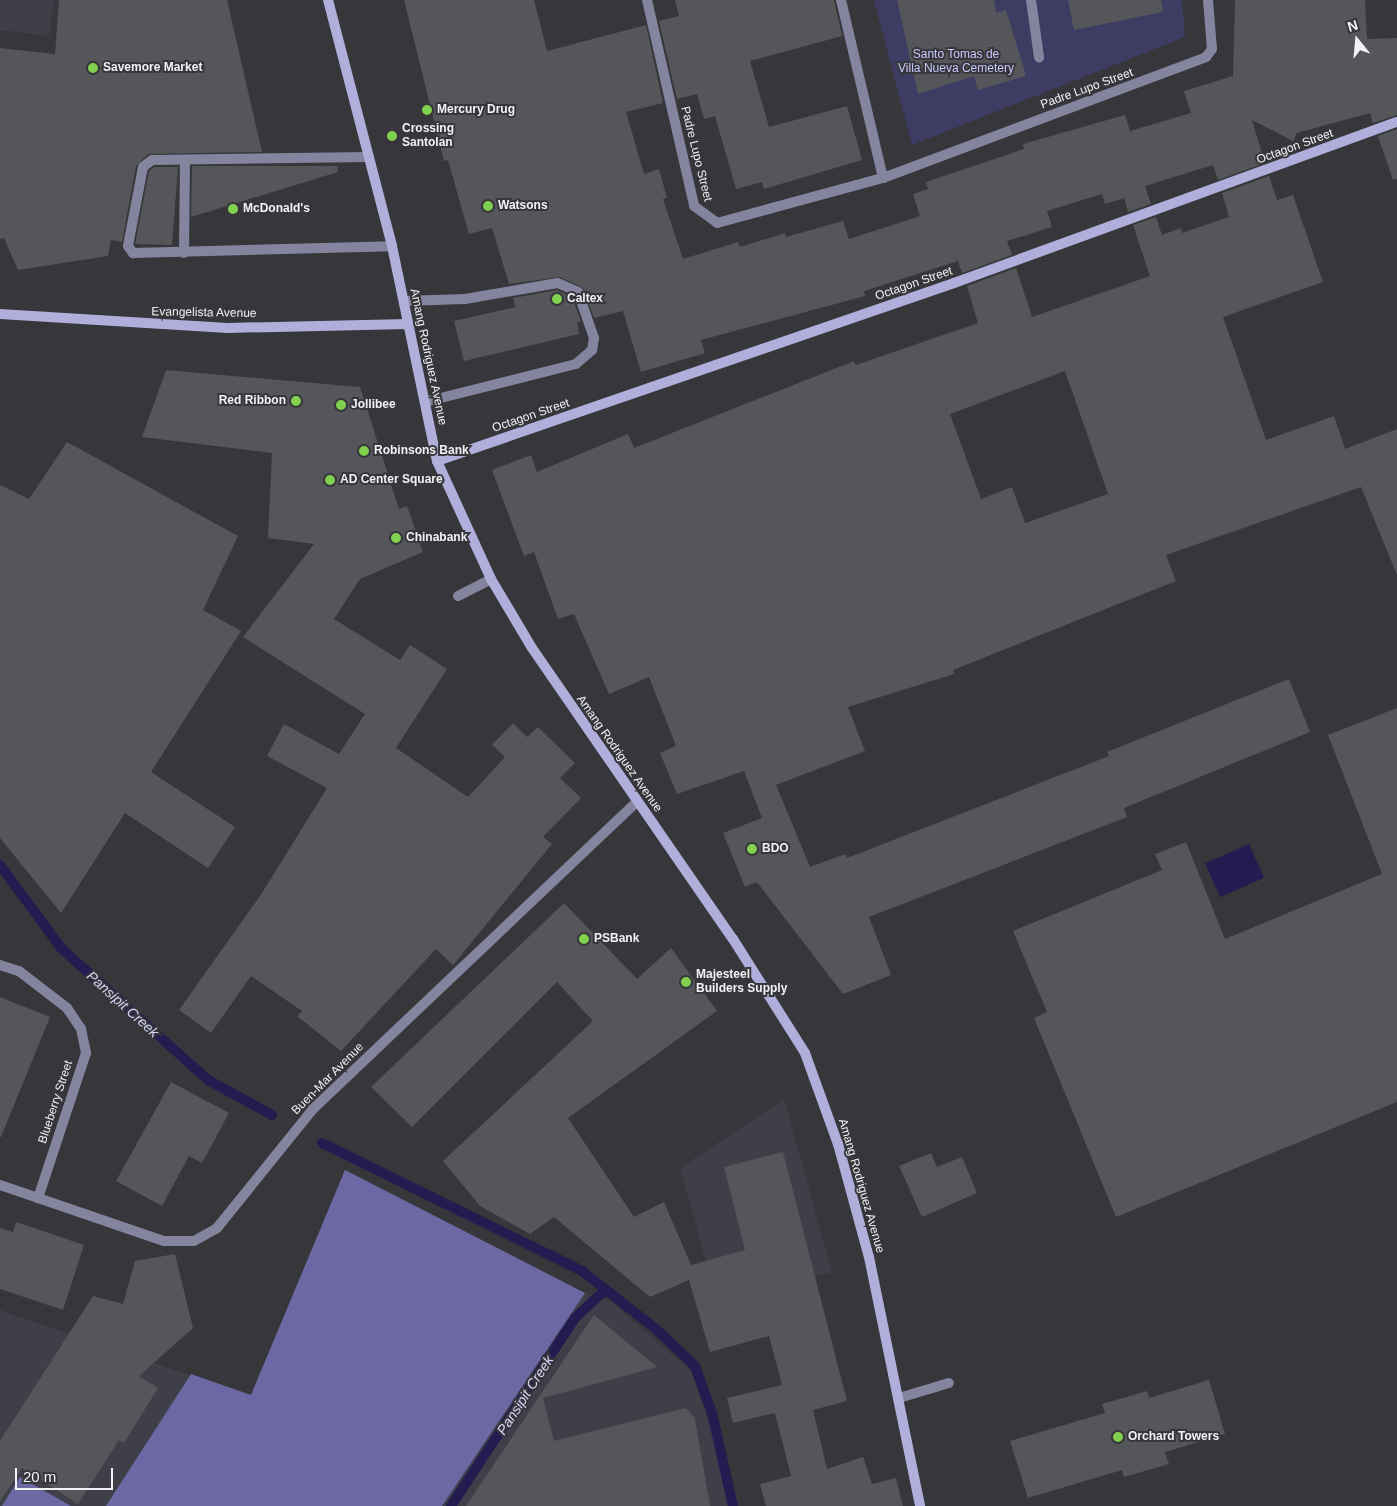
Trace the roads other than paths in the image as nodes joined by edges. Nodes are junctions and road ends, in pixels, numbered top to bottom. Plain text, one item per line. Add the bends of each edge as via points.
1 (328, 0) edge
2 (647, 0) edge
3 (841, 0) edge
4 (1031, 0) edge
5 (1208, 0) edge
6 (1039, 57) dead end
7 (1397, 122) edge
8 (369, 157) junction
9 (185, 160) junction
10 (883, 178) junction
11 (392, 246) junction
12 (184, 253) junction
13 (404, 301) junction
14 (0, 314) edge
15 (408, 324) junction
16 (425, 402) junction
17 (437, 461) junction
18 (491, 579) junction
19 (458, 596) dead end
20 (637, 801) junction
21 (0, 964) edge
22 (0, 1185) edge
23 (38, 1198) junction
24 (949, 1383) dead end
25 (899, 1398) junction
26 (920, 1506) edge

1 - 8 main road, Amang Rodriguez Avenue
2 - 10 street, Padre Lupo Street via 694,206 703,217 717,223
3 - 10 street
4 - 6 street
5 - 10 street, Padre Lupo Street via 1212,49 1206,58
7 - 17 main road, Octagon Street via 964,280
8 - 9 street
8 - 11 main road, Amang Rodriguez Avenue
9 - 12 street
9 - 12 street via 152,160 142,167 128,246 133,253
11 - 12 street
11 - 13 main road, Amang Rodriguez Avenue
13 - 15 main road, Amang Rodriguez Avenue
13 - 16 street via 465,299 558,283 578,292 594,338 592,350 576,364
14 - 15 main road, Evangelista Avenue via 228,328
15 - 16 main road, Amang Rodriguez Avenue
16 - 17 main road, Amang Rodriguez Avenue
17 - 18 main road, Amang Rodriguez Avenue
18 - 19 street
18 - 20 main road, Amang Rodriguez Avenue via 532,648
20 - 23 street, Buen-Mar Avenue via 313,1109 218,1228 194,1241 164,1241
20 - 25 main road, Amang Rodriguez Avenue via 805,1053 838,1144
21 - 23 street, Blueberry Street via 19,971 67,1008 81,1029 86,1053
22 - 23 street, Buen-Mar Avenue
24 - 25 street
25 - 26 main road, Amang Rodriguez Avenue

